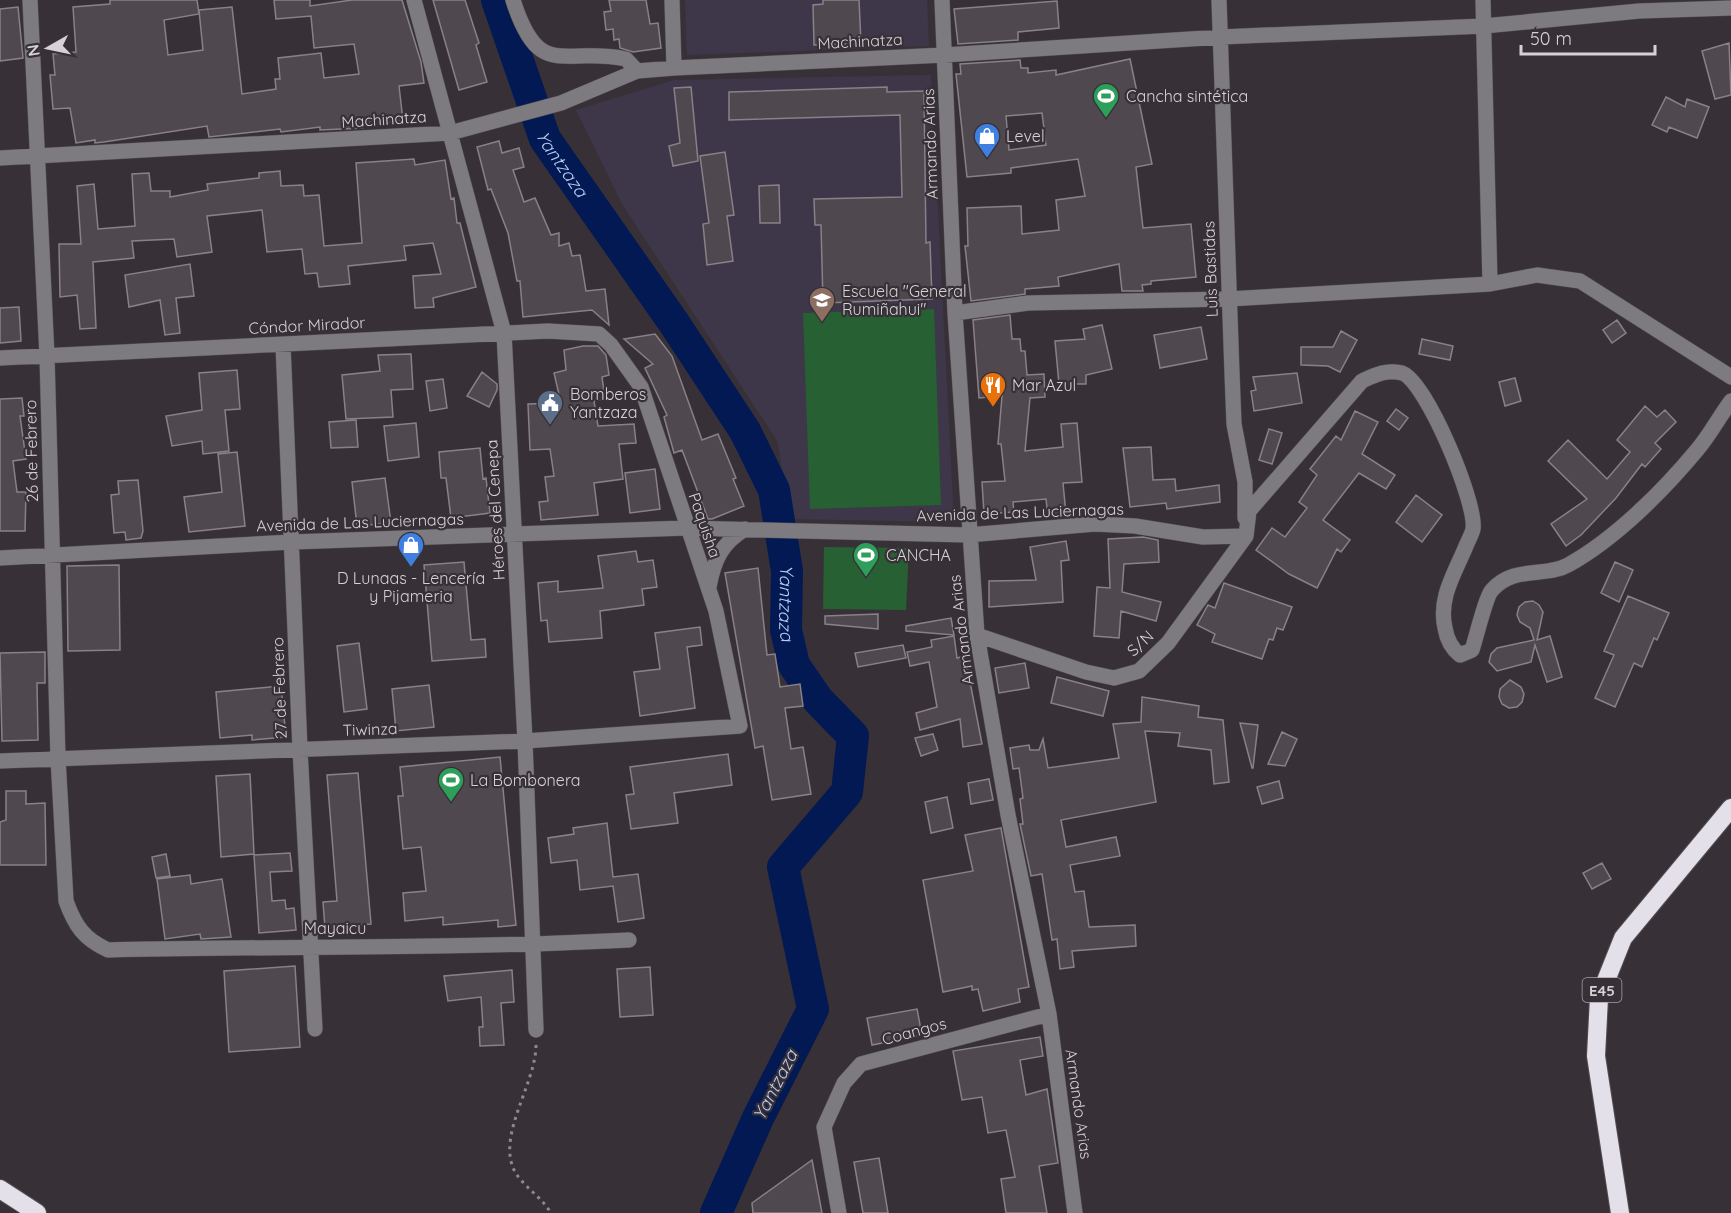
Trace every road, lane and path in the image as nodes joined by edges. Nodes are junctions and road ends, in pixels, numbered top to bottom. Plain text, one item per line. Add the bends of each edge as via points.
1 (30, 0) edge
2 (414, 0) edge
3 (513, 0) edge
4 (672, 0) edge
5 (942, 0) edge
6 (1219, 0) edge
7 (1483, 0) edge
8 (1731, 8) edge
9 (1484, 26) junction
10 (1221, 37) junction
11 (944, 55) junction
12 (674, 68) junction
13 (637, 71) junction
14 (450, 133) junction
15 (38, 157) junction
16 (0, 158) edge
17 (1490, 284) junction
18 (1228, 299) junction
19 (955, 313) junction
20 (504, 333) junction
21 (283, 345) junction
22 (611, 345) joint
23 (47, 356) junction
24 (0, 358) edge
25 (1731, 377) edge
26 (1731, 401) edge
27 (686, 528) junction
28 (751, 530) junction
29 (514, 534) junction
30 (968, 535) junction
31 (1246, 536) junction
32 (292, 542) junction
33 (52, 556) junction
34 (0, 558) edge
35 (709, 590) junction
36 (977, 635) junction
37 (740, 726) joint
38 (525, 741) junction
39 (300, 749) junction
40 (58, 758) junction
41 (0, 761) edge
42 (1731, 808) edge
43 (66, 901) joint
44 (629, 940) dead end
45 (532, 945) junction
46 (309, 946) junction
47 (1048, 1014) junction
48 (315, 1029) dead end
49 (536, 1030) joint
50 (0, 1189) edge
51 (37, 1213) edge
52 (551, 1213) edge
53 (840, 1213) edge
54 (1075, 1213) edge
55 (1620, 1213) edge

1 - 15 street, 26 de Febrero
2 - 14 street, Héroes del Cenepa
3 - 13 street via 521,24 535,46 554,57 610,56 627,59
4 - 12 street
5 - 11 street, Armando Arias
6 - 10 street, Luis Bastidas
7 - 9 street
8 - 9 street, Machinatza via 1639,11
9 - 10 street, Machinatza
9 - 17 street
10 - 11 street, Machinatza
10 - 18 street, Luis Bastidas
11 - 12 street, Machinatza
11 - 19 street, Armando Arias
12 - 13 street, Machinatza
13 - 14 street, Machinatza via 561,103
14 - 15 street, Machinatza
14 - 20 street, Héroes del Cenepa
15 - 16 street, Machinatza
15 - 23 street, 26 de Febrero
17 - 18 street
17 - 25 street via 1538,275 1580,281
18 - 19 street via 1028,303
18 - 31 street, Luis Bastidas via 1234,424 1245,482
19 - 30 street, Armando Arias
20 - 21 street, Cóndor Mirador
20 - 22 street, Cóndor Mirador via 581,331 600,334
20 - 29 street, Héroes del Cenepa
21 - 23 street, Cóndor Mirador
21 - 32 street, 27 de Febrero
22 - 27 street, Paquisha via 641,387
23 - 24 street, Cóndor Mirador
23 - 33 street, 26 de Febrero
26 - 31 street via 1698,449 1646,505 1591,550 1566,567 1526,572 1503,580 1490,591 1472,650 1460,656 1453,650 1442,614 1447,587 1473,529 1470,505 1455,460 1417,385 1403,373 1386,371 1362,381 1249,511
27 - 28 street, Avenida de Las Luciernagas
27 - 29 street, Avenida de Las Luciernagas
27 - 35 street, Paquisha
28 - 30 street, Avenida de Las Luciernagas
28 - 35 street via 731,538 718,552
29 - 32 street, Avenida de Las Luciernagas
29 - 38 street, Héroes del Cenepa
30 - 31 street, Avenida de Las Luciernagas via 1095,524 1203,537
30 - 36 street, Armando Arias
31 - 36 street, S/N via 1168,643 1139,671 1114,678 1086,672
32 - 33 street, Avenida de Las Luciernagas
32 - 39 street, 27 de Febrero
33 - 34 street, Avenida de Las Luciernagas
33 - 40 street, 26 de Febrero
35 - 37 street, Paquisha
36 - 47 street, Armando Arias
37 - 38 street, Tiwinza
38 - 39 street, Tiwinza
38 - 45 street, Héroes del Cenepa
39 - 40 street, Tiwinza
39 - 46 street, 27 de Febrero
40 - 41 street, Tiwinza
40 - 43 street, 26 de Febrero
42 - 55 highway, E45 via 1623,938 1599,998 1596,1056
43 - 46 street, Mayaicu via 72,920 91,942 108,950
44 - 45 street, Mayaicu
45 - 46 street, Mayaicu
45 - 49 street, Héroes del Cenepa
46 - 48 street, 27 de Febrero
47 - 53 street, Coangos via 861,1064 844,1083 824,1127
47 - 54 street, Armando Arias
49 - 52 path via 533,1075 515,1121 510,1158 517,1175
50 - 51 highway

